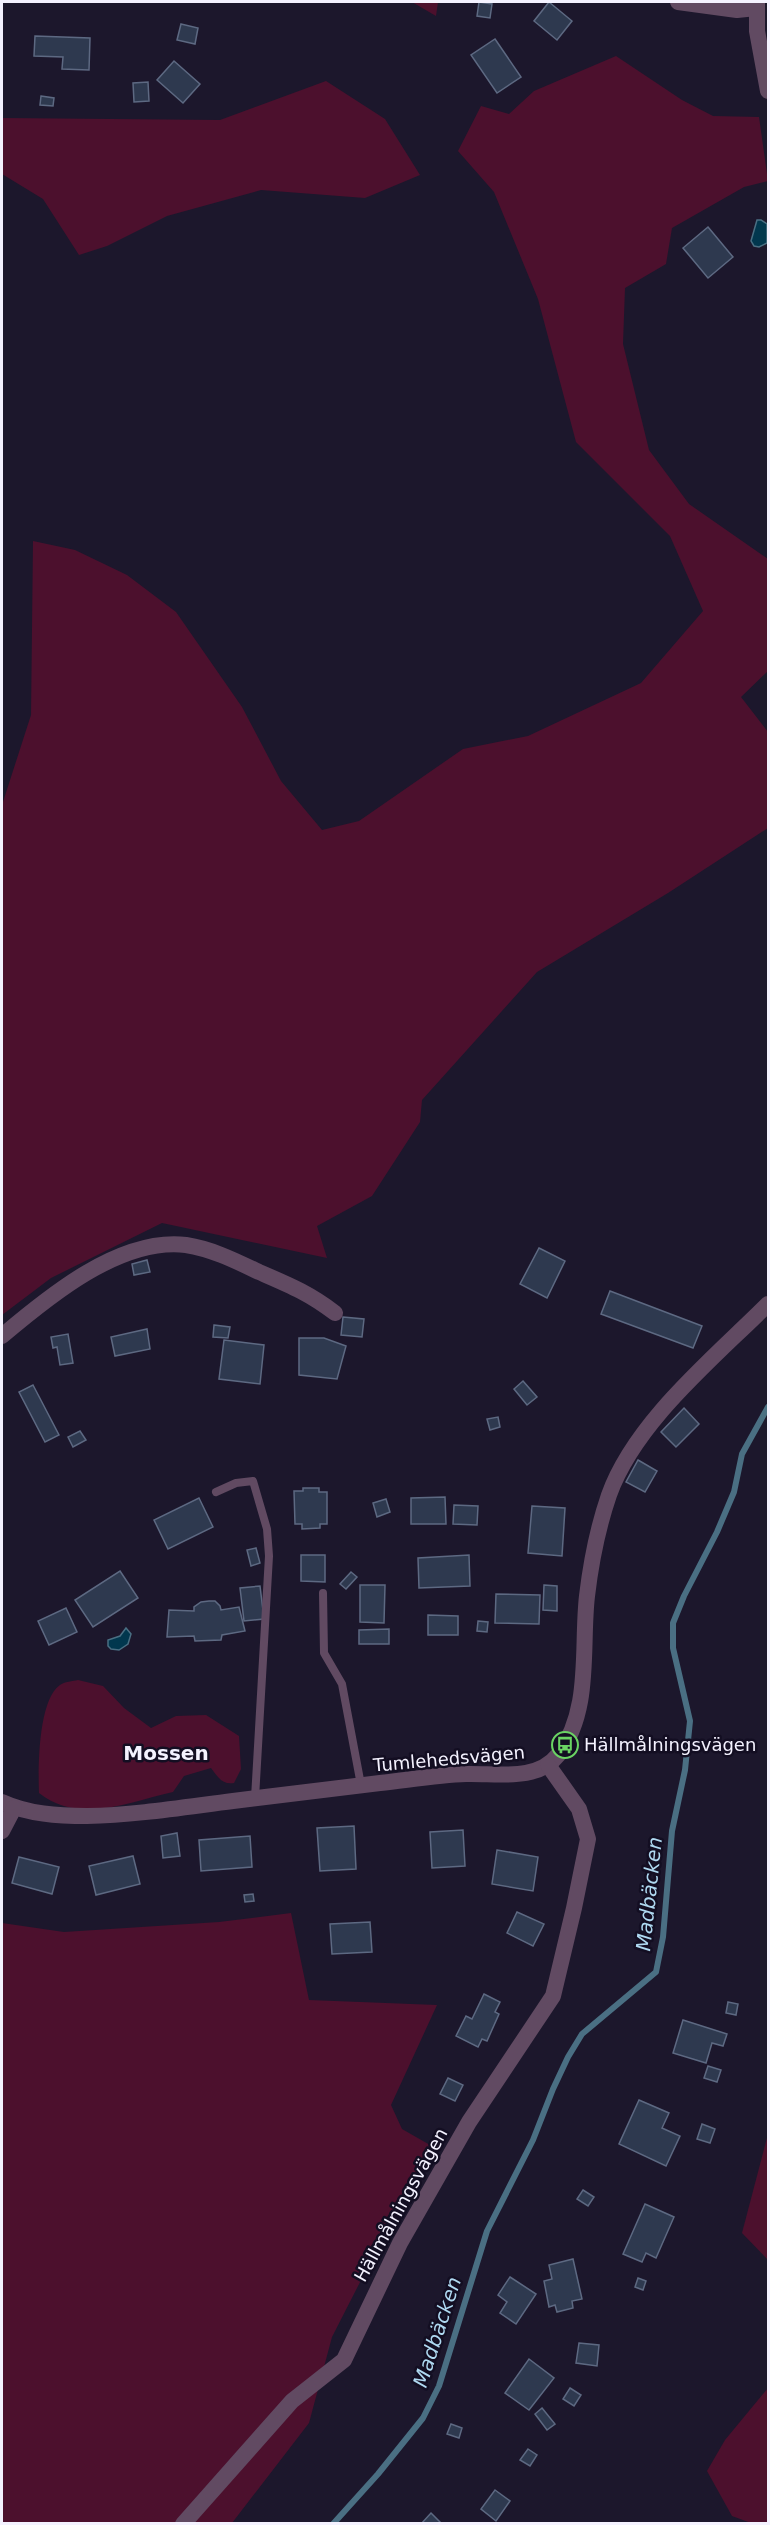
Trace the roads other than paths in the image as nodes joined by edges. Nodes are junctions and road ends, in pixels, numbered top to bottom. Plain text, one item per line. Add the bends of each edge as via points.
1 (678, 2) edge
2 (757, 5) edge
3 (768, 91) edge
4 (768, 1304) edge
5 (335, 1313) dead end
6 (2, 1336) edge
7 (216, 1492) dead end
8 (323, 1593) dead end
9 (548, 1765) junction
10 (360, 1785) junction
11 (255, 1798) junction
12 (8, 1805) edge
13 (2, 1831) edge
14 (183, 2523) edge

1 - 2 street via 737,10
2 - 3 street via 757,31
4 - 9 street, Tumlehedsvägen via 654,1419 622,1465 609,1494 593,1560 585,1657 573,1727 565,1745
5 - 6 street via 311,1295 219,1254 185,1245 149,1247 123,1255 80,1277
7 - 11 lane via 253,1481 267,1529 269,1556
8 - 10 lane via 324,1653 342,1684
9 - 10 street, Tumlehedsvägen via 527,1773 464,1774
9 - 14 street, Hällmålningsvägen via 579,1809 588,1839 553,1996 469,2122 400,2243 344,2360 292,2401
10 - 11 street, Tumlehedsvägen
11 - 12 street, Tumlehedsvägen via 87,1816 47,1814
12 - 13 street

